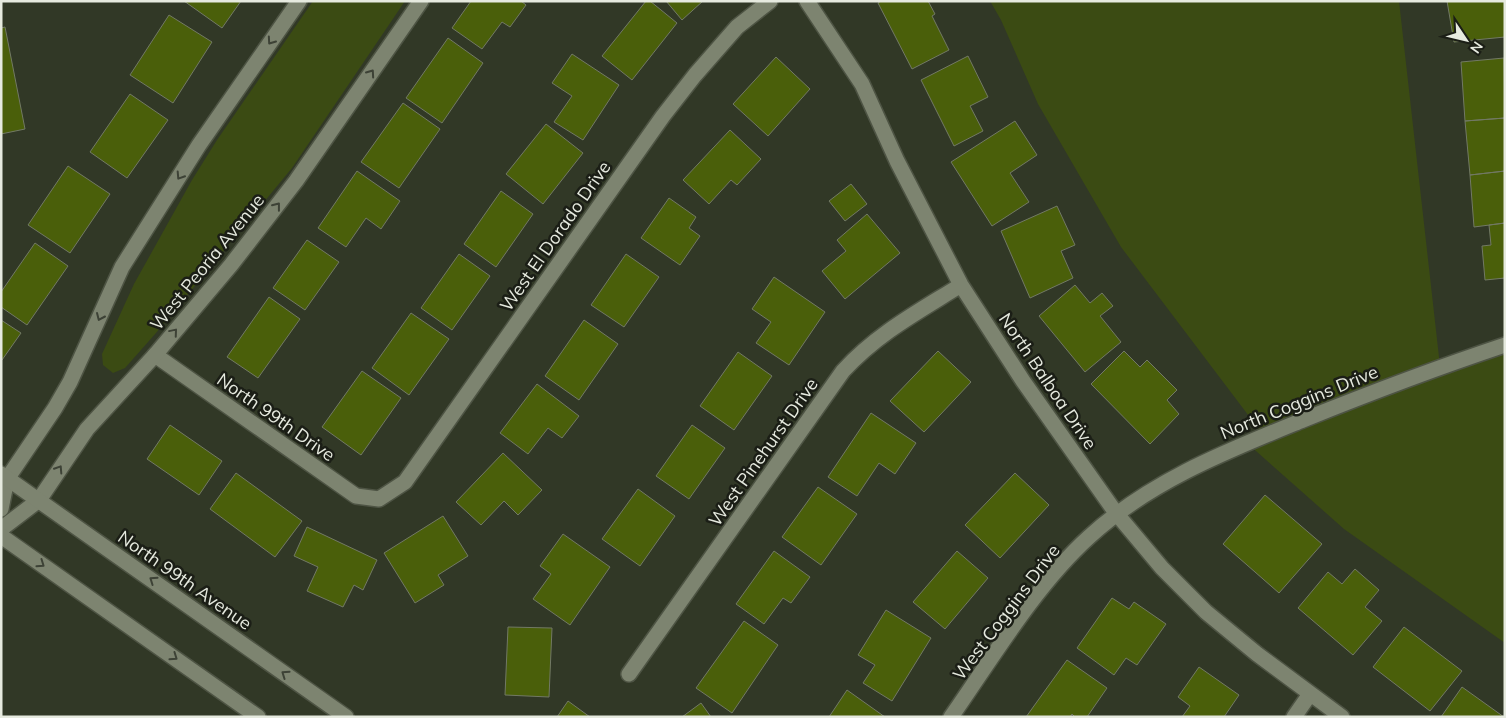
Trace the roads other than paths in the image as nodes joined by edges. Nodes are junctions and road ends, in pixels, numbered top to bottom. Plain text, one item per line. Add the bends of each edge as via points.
1 (299, 1) edge
2 (421, 1) edge
3 (770, 1) edge
4 (807, 1) edge
5 (961, 286) junction
6 (1505, 345) edge
7 (155, 355) junction
8 (4, 476) edge
9 (39, 500) junction
10 (379, 500) joint
11 (1, 509) edge
12 (1116, 513) junction
13 (1, 529) edge
14 (1, 536) edge
15 (629, 674) dead end
16 (1310, 694) junction
17 (258, 717) edge
18 (346, 717) edge
19 (951, 717) edge
20 (1294, 717) edge
21 (1342, 717) edge

1 -> 8 street via 199,145 127,259 70,382 55,408
7 -> 2 street, West Peoria Avenue via 296,181
3 - 10 street, West El Dorado Drive via 737,27 695,75 405,482
4 - 5 street, North Balboa Drive via 862,84
5 - 12 street, North Balboa Drive
5 - 15 street, West Pinehurst Drive via 881,336 843,371
6 - 12 street, North Coggins Drive via 1396,383 1205,461
9 -> 7 street, West Peoria Avenue via 87,429
7 - 10 street, North 99th Drive via 356,496
8 - 9 street, North 99th Avenue
8 - 11 street
9 - 13 street, West Peoria Avenue
18 -> 9 street, North 99th Avenue
12 - 16 street, North Balboa Drive via 1162,568 1206,612
12 - 19 street, West Coggins Drive via 1060,566
14 -> 17 street
16 - 20 street
16 - 21 street, North Balboa Drive

